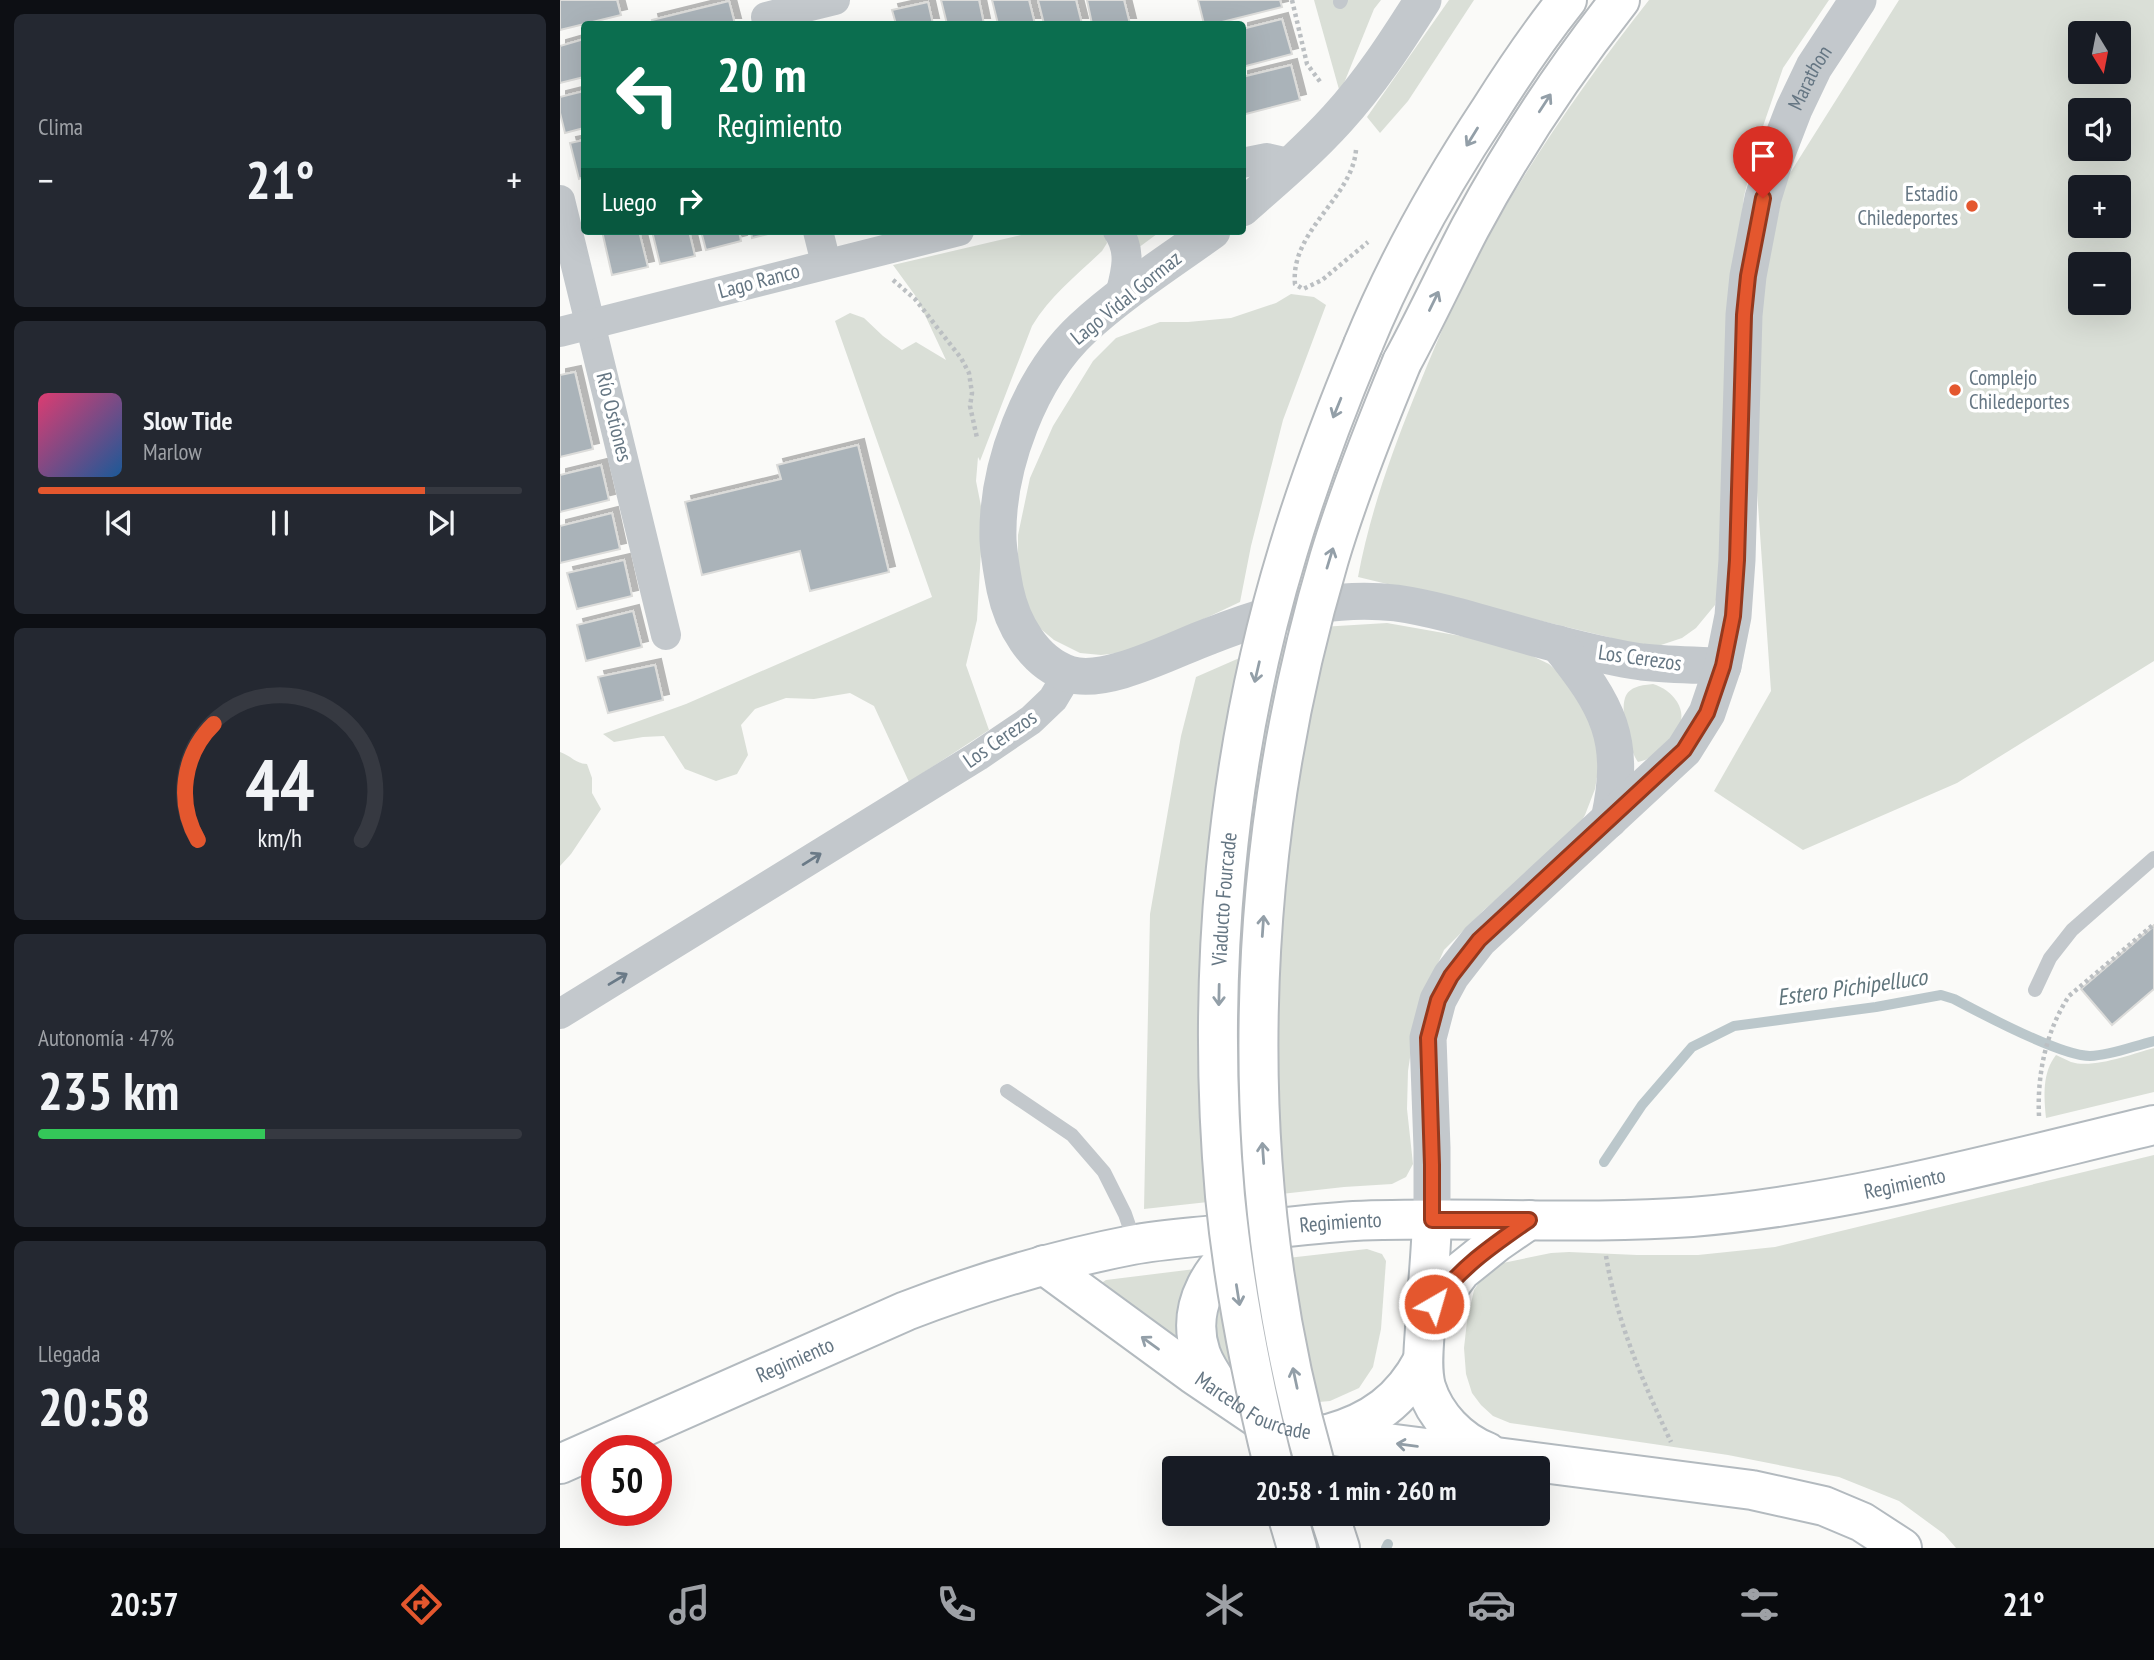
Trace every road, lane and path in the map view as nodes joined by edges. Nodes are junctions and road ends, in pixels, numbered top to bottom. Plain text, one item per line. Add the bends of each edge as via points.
1 (835, 0) edge
2 (1292, 0) edge
3 (1423, 0) edge
4 (1567, 0) edge
5 (1620, 0) edge
6 (1858, 0) edge
7 (765, 14) edge
8 (1315, 77) dead end
9 (1355, 144) dead end
10 (1246, 162) edge
11 (1293, 164) junction
12 (560, 200) edge
13 (1246, 205) edge
14 (819, 235) edge
15 (942, 235) edge
16 (1120, 235) edge
17 (1207, 235) edge
18 (1369, 241) dead end
19 (863, 254) junction
20 (826, 263) junction
21 (1119, 299) junction
22 (591, 324) junction
23 (560, 332) edge
24 (1005, 474) junction
25 (666, 635) dead end
26 (1558, 644) junction
27 (1723, 666) junction
28 (1068, 674) junction
29 (1609, 820) junction
30 (2154, 858) edge
31 (2154, 924) edge
32 (2035, 990) dead end
33 (560, 1014) edge
34 (1007, 1091) dead end
35 (2039, 1121) dead end
36 (2154, 1125) edge
37 (1432, 1220) junction
38 (1529, 1220) junction
39 (1256, 1230) junction
40 (1135, 1244) junction
41 (1605, 1250) dead end
42 (1044, 1265) junction
43 (1426, 1318) junction
44 (1423, 1360) junction
45 (1226, 1397) junction
46 (1674, 1449) dead end
47 (1321, 1451) edge
48 (1271, 1456) edge
49 (1499, 1456) joint
50 (1550, 1462) edge
51 (560, 1464) edge
52 (1291, 1526) edge
53 (1333, 1526) edge
54 (1297, 1548) edge
55 (1340, 1548) edge
56 (1902, 1548) edge

1 - 7 street
2 - 8 path via 1307,64
3 - 11 street via 1357,95
4 -> 48 main road, Viaducto Fourcade, bridge via 1443,184 1363,345 1309,483 1251,697 1222,916 1218,1059 1226,1197 1244,1334
47 -> 5 main road, Viaducto Fourcade, bridge via 1296,1385 1272,1248 1259,1039 1264,900 1295,693 1329,558 1402,362 1520,142
6 - 27 street, Marathon via 1814,67 1794,109 1755,236 1744,315 1733,616
9 - 18 path via 1349,175 1303,246 1295,284 1303,289 1322,280
10 - 11 street via 1267,158
11 - 13 street
12 - 22 street, Río Ostiones
14 - 20 street
15 - 19 street, Lago Ranco
16 - 21 street via 1128,261
17 - 21 street, Lago Vidal Gormaz
19 - 20 street, Lago Ranco
19 - 24 path via 915,299 961,358 970,373 970,406 980,447
20 - 22 street, Lago Ranco
21 - 24 street, Lago Vidal Gormaz via 1083,328 1053,363 1015,436
22 - 23 street, Lago Ranco
22 - 25 street, Río Ostiones
24 - 28 street, Lago Vidal Gormaz via 998,541 1008,600 1032,647
26 - 27 street, Los Cerezos via 1642,662
26 - 28 street, Los Cerezos via 1423,608 1367,601 1315,605 1264,618 1105,674
26 - 29 street, Los Cerezos via 1588,681 1607,719 1617,762
27 - 29 street, Marathon via 1707,713 1684,750
33 -> 28 street, Los Cerezos via 978,756 1031,720 1053,699
29 - 37 street, Marathon via 1479,940 1438,1000 1428,1038
30 - 32 lane via 2072,930 2050,958
31 - 35 path via 2060,1009 2045,1049
34 - 40 lane via 1072,1135 1104,1172
36 - 38 main road, Regimiento via 1776,1208 1691,1217
37 - 38 main road, Regimiento
37 - 39 main road, Regimiento
37 - 43 main road, Marcelo Fourcade
38 - 43 main road via 1461,1271
39 - 40 main road, Regimiento
39 - 45 main road via 1209,1279 1196,1319 1202,1357
40 - 42 main road, Regimiento
41 - 46 path via 1612,1292 1638,1372
45 -> 42 main road, Marcelo Fourcade
42 - 51 main road, Regimiento via 906,1311
43 - 44 main road, Marcelo Fourcade
44 - 47 main road via 1397,1396
44 - 49 main road, Marcelo Fourcade via 1426,1385 1444,1420 1478,1449
45 - 47 main road, Marcelo Fourcade
49 -> 47 main road, Marcelo Fourcade
50 - 56 main road, Marcelo Fourcade via 1790,1497 1862,1522
52 - 54 main road
53 - 55 main road

